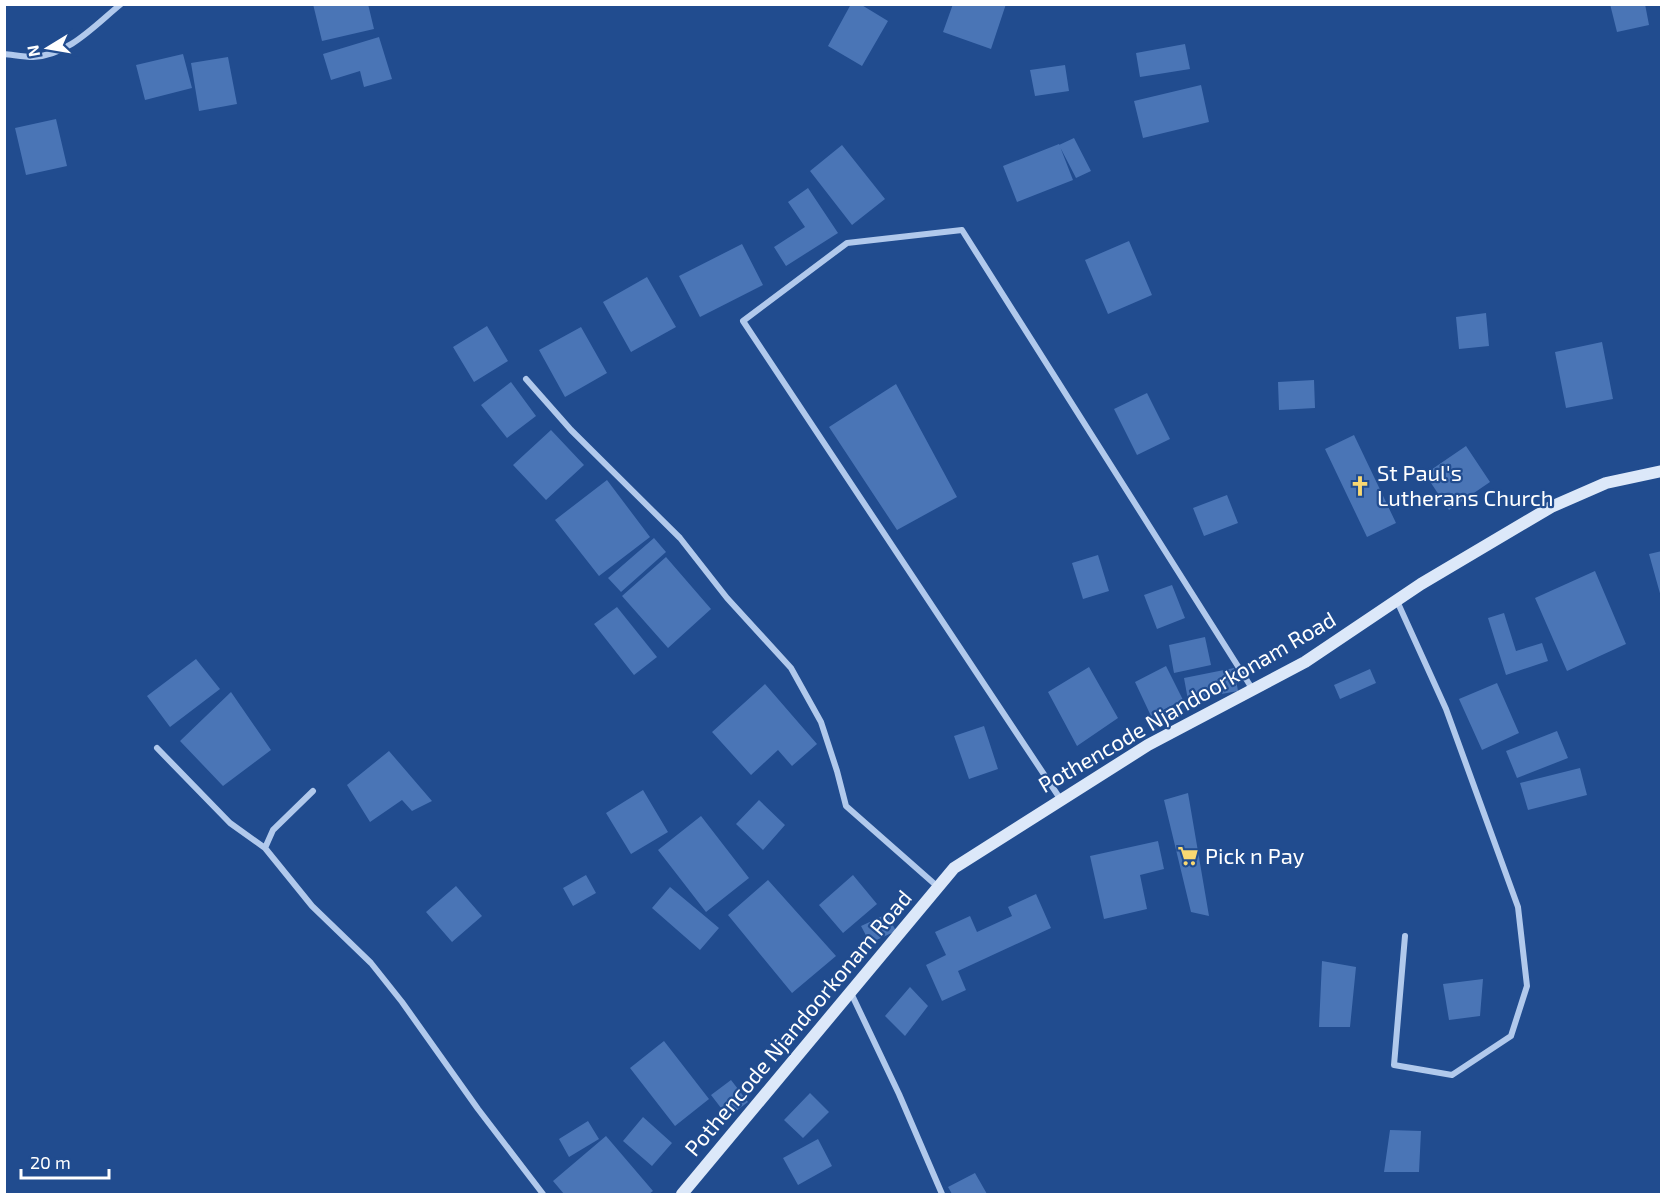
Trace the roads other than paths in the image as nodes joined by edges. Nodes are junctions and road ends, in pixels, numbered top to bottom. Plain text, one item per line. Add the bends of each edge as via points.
1 (121, 4) edge
2 (4, 54) edge
3 (526, 379) dead end
4 (1662, 471) edge
5 (1397, 600) junction
6 (1253, 690) junction
7 (157, 748) dead end
8 (313, 791) dead end
9 (1061, 800) junction
10 (265, 848) junction
11 (938, 887) junction
12 (1405, 936) dead end
13 (851, 993) junction
14 (543, 1194) edge
15 (682, 1194) edge
16 (942, 1194) edge

1 - 2 street via 73,44 53,54
3 - 11 street via 571,430 680,538 727,598 791,668 820,722 846,806
4 - 5 main road, Pothencode Njandoorkonam Road via 1606,483 1551,507
5 - 6 main road, Pothencode Njandoorkonam Road via 1305,662
5 - 12 street via 1446,709 1518,907 1527,986 1511,1036 1452,1075 1394,1065
6 - 9 main road, Pothencode Njandoorkonam Road via 1148,745
6 - 9 street via 962,230 847,243 743,321
7 - 10 street via 230,823
8 - 10 street via 273,830
9 - 11 main road, Pothencode Njandoorkonam Road via 954,868
10 - 14 street via 312,906 377,971
11 - 13 main road, Pothencode Njandoorkonam Road
13 - 15 main road, Pothencode Njandoorkonam Road
13 - 16 street

